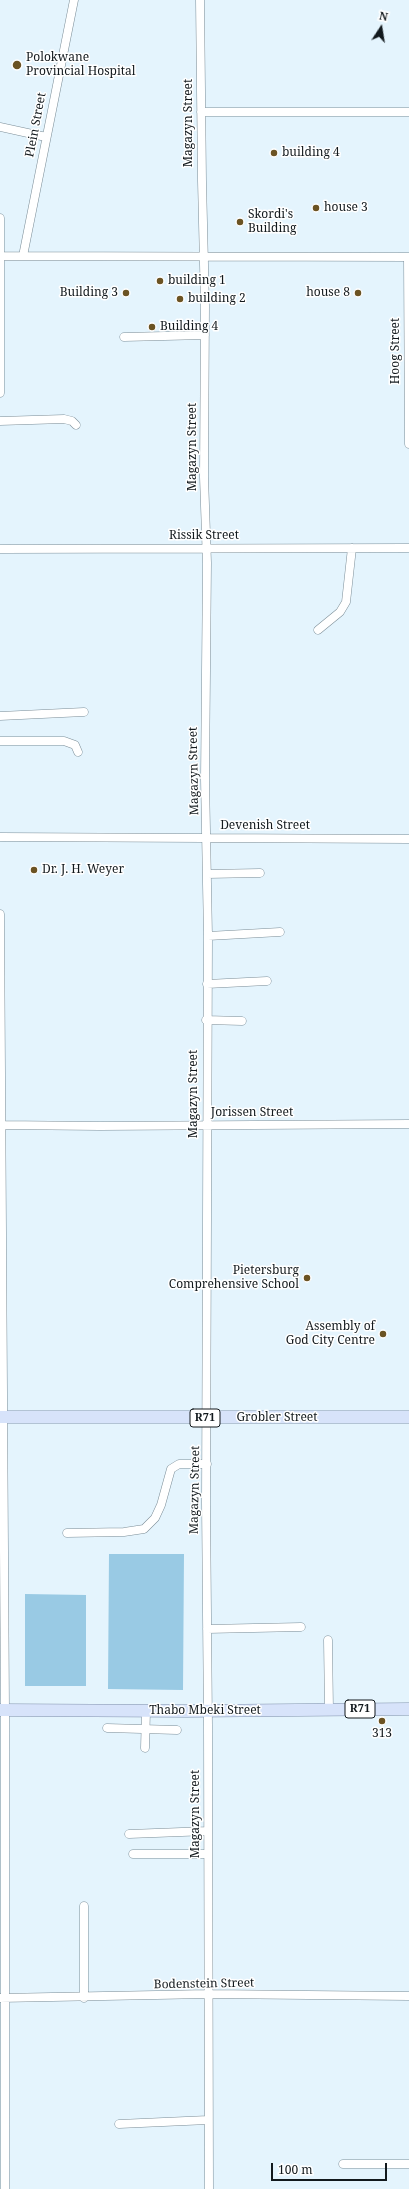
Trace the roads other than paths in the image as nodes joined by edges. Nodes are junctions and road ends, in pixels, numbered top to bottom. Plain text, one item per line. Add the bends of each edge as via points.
1 (74, 0) edge
2 (200, 0) edge
3 (201, 112) junction
4 (409, 112) edge
5 (0, 127) edge
6 (46, 137) junction
7 (0, 218) edge
8 (0, 256) edge
9 (23, 256) junction
10 (204, 256) junction
11 (408, 257) edge
12 (205, 335) junction
13 (124, 337) dead end
14 (0, 393) edge
15 (0, 421) edge
16 (76, 425) dead end
17 (409, 444) edge
18 (206, 548) junction
19 (352, 548) junction
20 (409, 548) edge
21 (0, 549) edge
22 (318, 630) dead end
23 (84, 712) dead end
24 (0, 716) edge
25 (0, 741) edge
26 (78, 752) dead end
27 (0, 837) edge
28 (207, 838) junction
29 (409, 839) edge
30 (260, 873) dead end
31 (207, 874) junction
32 (0, 914) edge
33 (280, 932) dead end
34 (208, 936) junction
35 (267, 981) dead end
36 (207, 984) junction
37 (206, 1020) junction
38 (242, 1021) dead end
39 (409, 1124) edge
40 (1, 1125) edge
41 (206, 1126) junction
42 (409, 1417) edge
43 (1, 1418) edge
44 (208, 1418) junction
45 (207, 1464) junction
46 (67, 1533) dead end
47 (301, 1627) dead end
48 (207, 1629) junction
49 (328, 1640) dead end
50 (409, 1709) edge
51 (2, 1710) edge
52 (329, 1710) junction
53 (146, 1711) junction
54 (208, 1711) junction
55 (107, 1728) dead end
56 (146, 1730) junction
57 (177, 1730) dead end
58 (145, 1748) dead end
59 (208, 1831) junction
60 (129, 1834) dead end
61 (133, 1854) dead end
62 (208, 1854) junction
63 (84, 1906) dead end
64 (208, 1994) junction
65 (409, 1996) edge
66 (2, 1998) edge
67 (84, 1998) junction
68 (208, 2120) junction
69 (119, 2124) dead end
70 (343, 2164) dead end
71 (409, 2164) edge
72 (5, 2189) edge
73 (208, 2189) edge

1 - 6 street, Plein Street
2 - 3 street, Magazyn Street
3 - 4 street
3 - 10 street, Magazyn Street
5 - 6 street
6 - 9 street, Plein Street
7 - 8 street
8 - 9 street
8 - 14 street
9 - 10 street
10 - 11 street
10 - 12 street, Magazyn Street
11 - 17 street, Hoog Street
12 - 13 street
12 - 18 street, Magazyn Street
15 - 16 street via 64,419
18 - 19 street, Rissik Street
18 - 21 street, Rissik Street
18 - 28 street, Magazyn Street
19 - 20 street, Rissik Street
19 - 22 street via 346,602 340,612
23 - 24 street
25 - 26 street via 64,741 75,745
27 - 28 street, Devenish Street
28 - 29 street, Devenish Street
28 - 31 street, Magazyn Street
30 - 31 street
31 - 34 street, Magazyn Street
32 - 40 street
33 - 34 street
34 - 36 street, Magazyn Street
35 - 36 street
36 - 37 street, Magazyn Street
37 - 38 street
37 - 41 street, Magazyn Street
39 - 41 street, Jorissen Street
40 - 41 street, Jorissen Street
40 - 43 street
41 - 44 street, Magazyn Street
42 - 44 main road, Grobler Street / R71
43 - 44 main road, Grobler Street / R71
43 - 51 street
44 - 45 street, Magazyn Street
45 - 46 street via 179,1464 171,1469 161,1505 144,1529
45 - 48 street, Magazyn Street
47 - 48 street
48 - 54 street, Magazyn Street
49 - 52 street
50 - 52 main road, Thabo Mbeki Street / R71
51 - 53 main road, Thabo Mbeki Street / R71
51 - 66 street
52 - 54 main road, Thabo Mbeki Street / R71
53 - 54 main road, Thabo Mbeki Street / R71
53 - 56 street
54 - 59 street, Magazyn Street
55 - 56 street
56 - 57 street
56 - 58 street
59 - 60 street
59 - 62 street, Magazyn Street
61 - 62 street
62 - 64 street, Magazyn Street
63 - 67 street
64 - 65 street, Bodenstein Street
64 - 67 street, Bodenstein Street
64 - 68 street, Magazyn Street
66 - 67 street, Bodenstein Street
66 - 72 street
68 - 69 street
68 - 73 street, Magazyn Street
70 - 71 street

